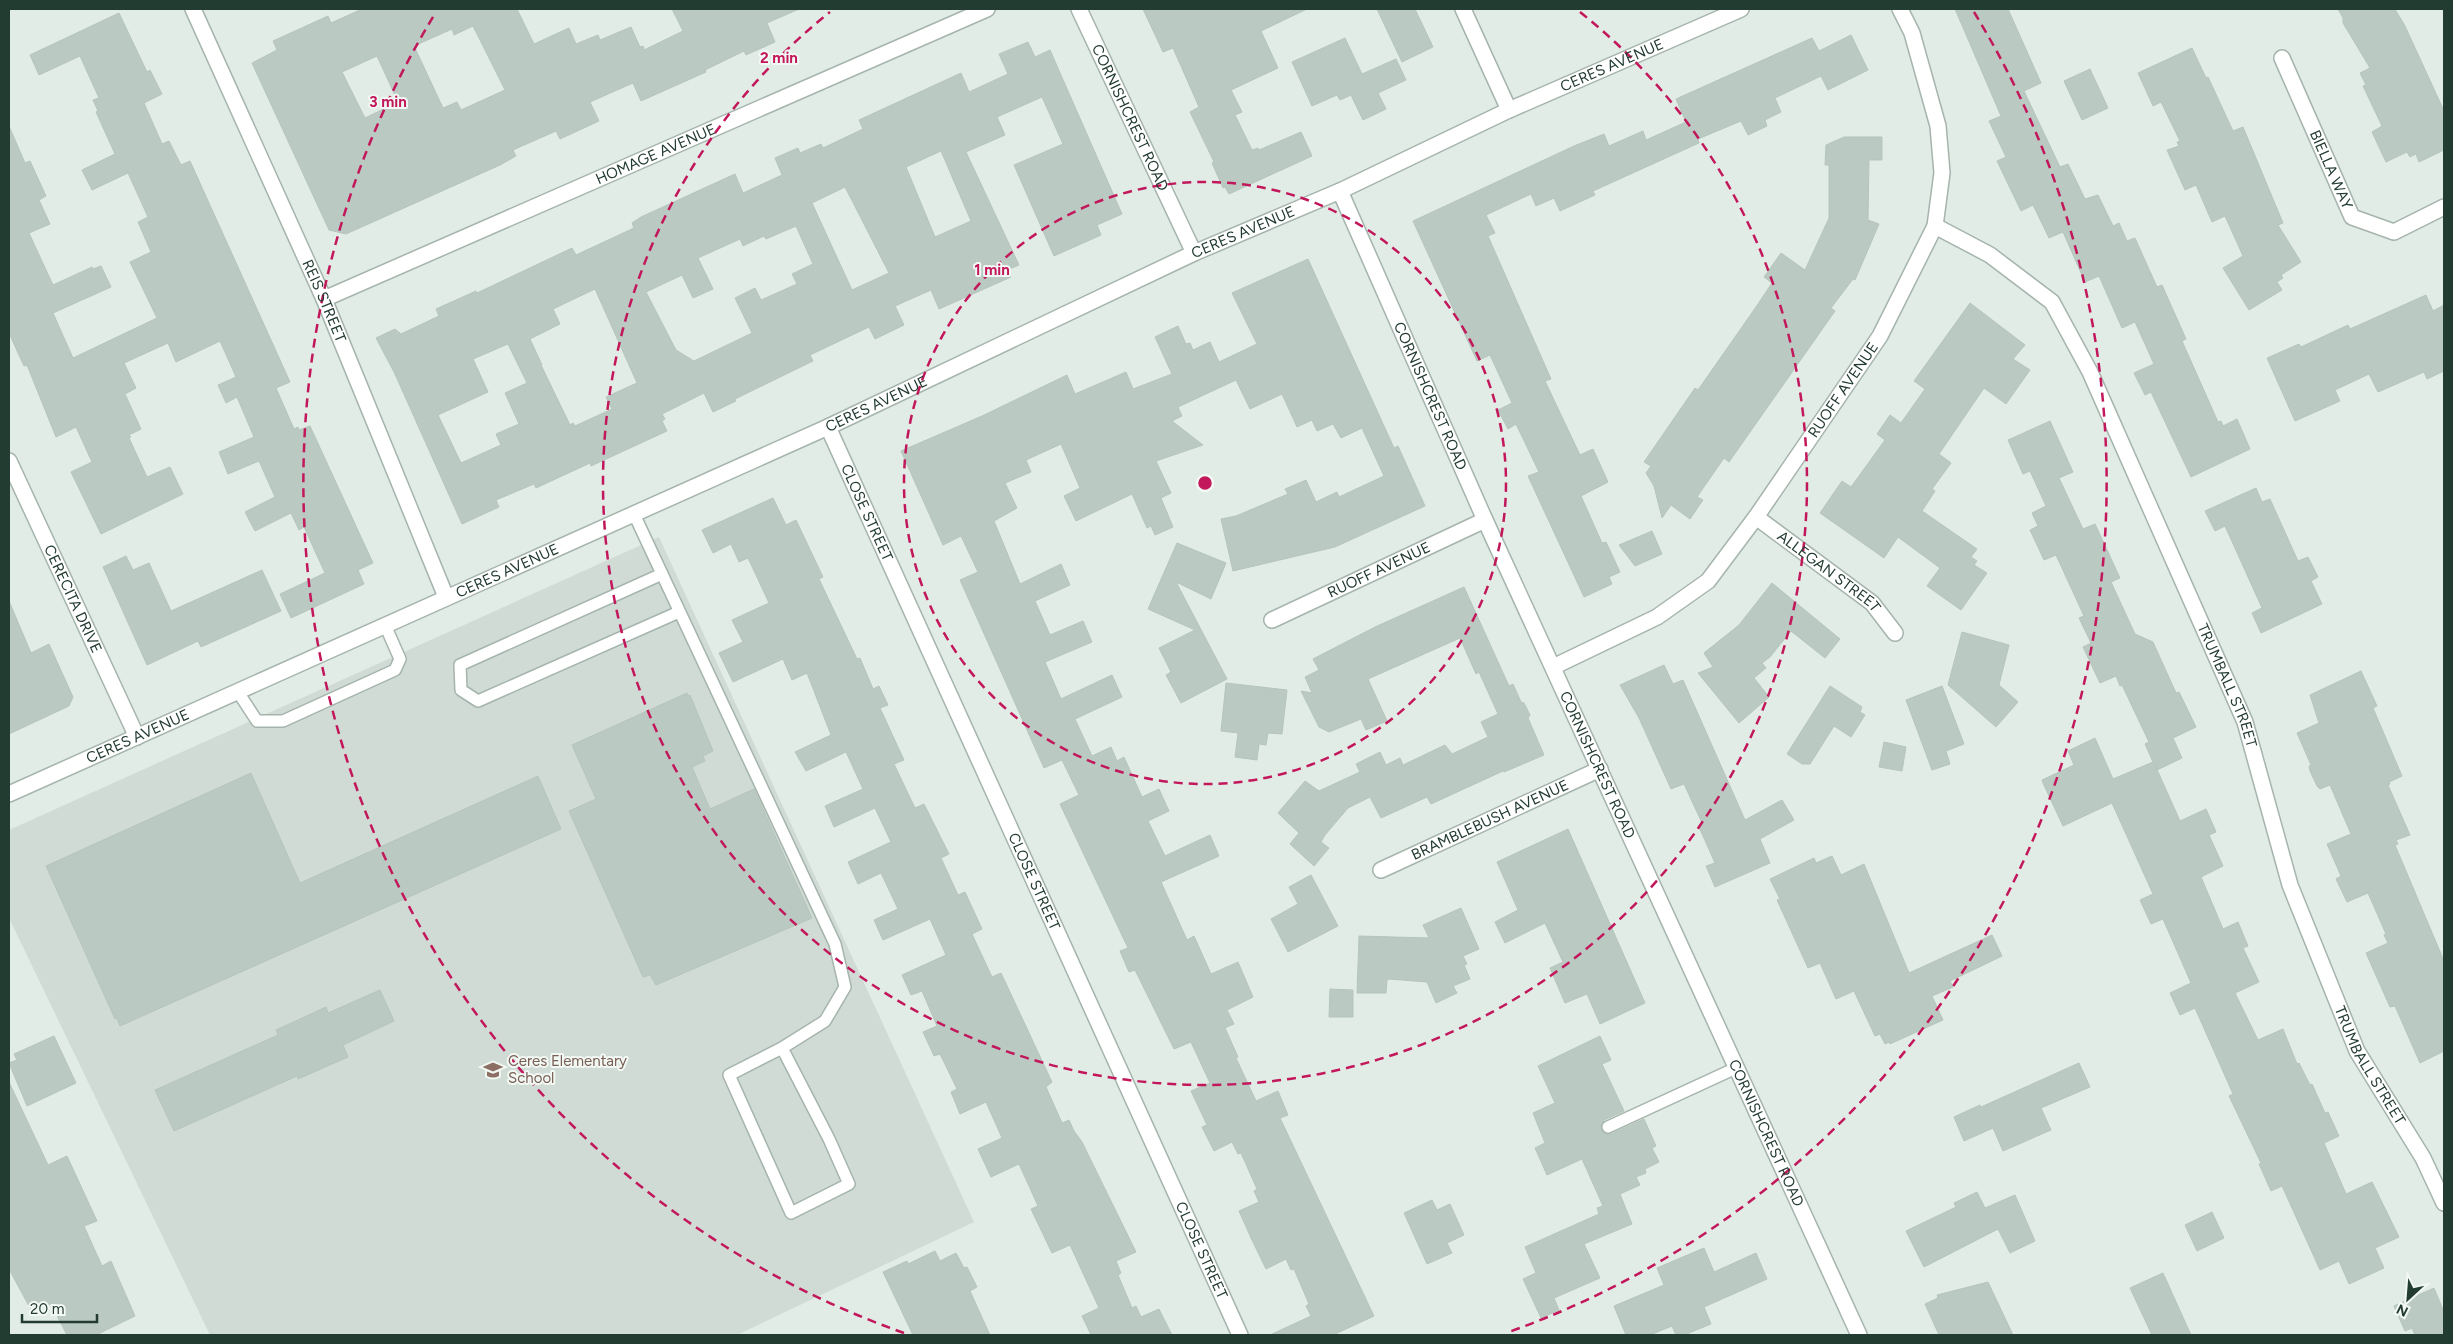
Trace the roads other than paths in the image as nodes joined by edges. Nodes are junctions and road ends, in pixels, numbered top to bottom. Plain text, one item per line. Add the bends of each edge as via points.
1 (987, 9) edge
2 (1079, 9) edge
3 (1463, 9) edge
4 (1741, 9) edge
5 (1900, 9) edge
6 (196, 10) edge
7 (2282, 58) dead end
8 (1509, 110) junction
9 (1340, 191) junction
10 (2444, 207) edge
11 (1935, 226) junction
12 (1194, 253) junction
13 (324, 299) junction
14 (828, 427) junction
15 (9, 461) edge
16 (634, 514) junction
17 (1756, 517) junction
18 (1485, 520) junction
19 (662, 574) junction
20 (446, 597) junction
21 (679, 612) junction
22 (1272, 620) dead end
23 (385, 625) junction
24 (1895, 633) dead end
25 (1553, 667) junction
26 (238, 692) junction
27 (137, 737) junction
28 (1600, 769) junction
29 (9, 794) edge
30 (1381, 870) dead end
31 (782, 1048) junction
32 (1736, 1068) junction
33 (1608, 1127) dead end
34 (2444, 1203) edge
35 (1240, 1335) edge
36 (1859, 1335) edge

1 - 13 street, HOMAGE AVENUE
2 - 12 street, CORNISHCREST ROAD
3 - 8 street
4 - 8 street, CERES AVENUE
5 - 11 street, RUOFF AVENUE via 1912,33 1938,126 1942,173
6 - 13 street, REIS STREET
7 - 10 street, BIELLA WAY via 2352,217 2394,232
8 - 9 street, CERES AVENUE
9 - 12 street, CERES AVENUE
9 - 18 street, CORNISHCREST ROAD
11 - 17 street, RUOFF AVENUE via 1880,336
11 - 34 street, TRUMBALL STREET via 1990,255 2052,302 2090,372 2245,722 2290,886 2357,1051 2423,1158
12 - 14 street, CERES AVENUE
13 - 20 street, REIS STREET
14 - 16 street, CERES AVENUE
14 - 35 street, CLOSE STREET
15 - 27 street, CERECITA DRIVE
16 - 19 lane
16 - 20 street, CERES AVENUE
17 - 24 street, ALLEGAN STREET via 1872,603
17 - 25 street, RUOFF AVENUE via 1708,582 1657,618
18 - 22 street, RUOFF AVENUE
18 - 25 street, CORNISHCREST ROAD
19 - 21 lane
19 - 21 lane via 460,665 461,690 478,701
20 - 23 street, CERES AVENUE
21 - 31 lane via 836,944 846,987 824,1020
23 - 26 street, CERES AVENUE
23 - 26 lane via 400,659 395,670 283,722 257,721
25 - 28 street, CORNISHCREST ROAD
26 - 27 street, CERES AVENUE
27 - 29 street, CERES AVENUE
28 - 30 street, BRAMBLEBUSH AVENUE
28 - 32 street, CORNISHCREST ROAD
31 - 31 lane via 849,1184 791,1213 729,1076
32 - 33 lane
32 - 36 street, CORNISHCREST ROAD

